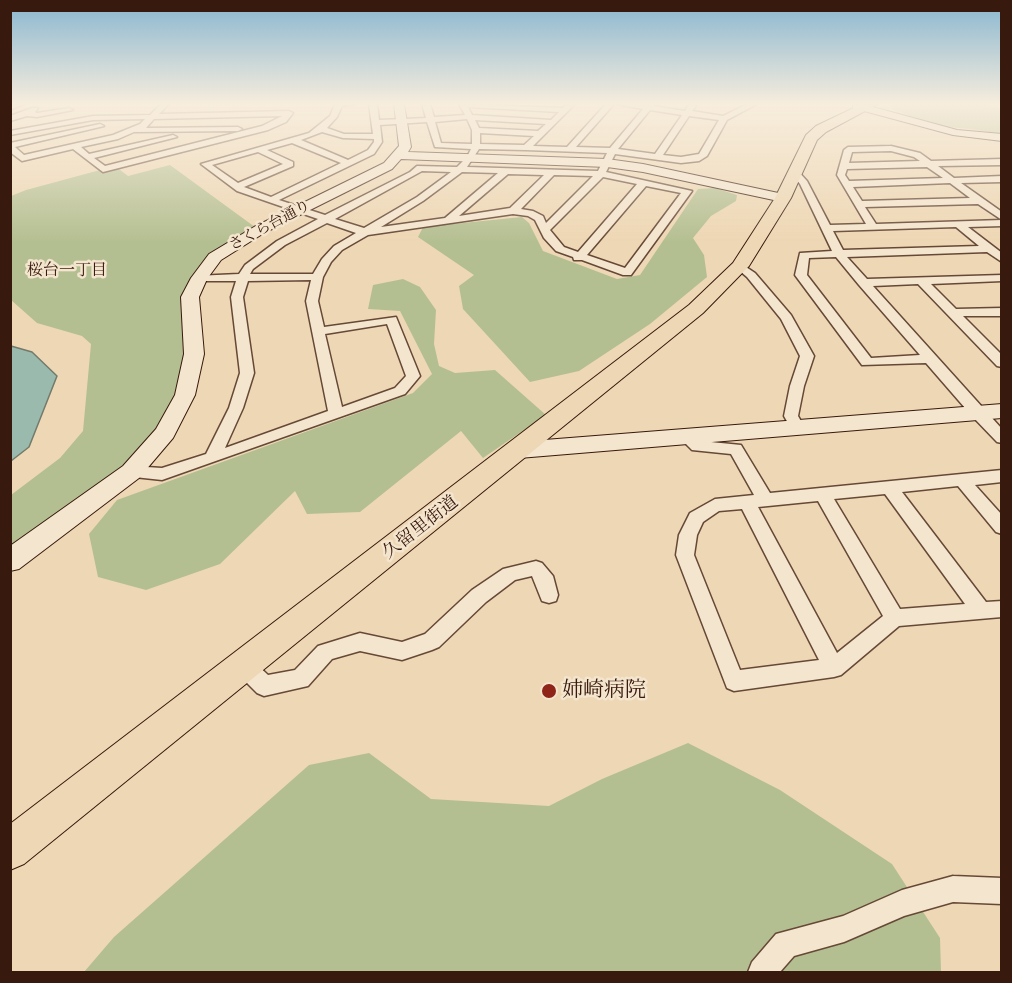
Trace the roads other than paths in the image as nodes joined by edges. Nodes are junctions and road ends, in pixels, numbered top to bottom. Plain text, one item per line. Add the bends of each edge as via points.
1 (13, 150) edge
2 (57, 150) edge
3 (79, 150) edge
4 (117, 150) edge
5 (179, 150) edge
6 (260, 150) joint
7 (317, 150) edge
8 (373, 150) edge
9 (404, 150) edge
10 (462, 150) edge
11 (496, 150) edge
12 (572, 150) edge
13 (617, 150) edge
14 (661, 150) edge
15 (706, 150) edge
16 (805, 150) edge
17 (851, 150) edge
18 (898, 150) edge
19 (473, 152) junction
20 (401, 155) junction
21 (87, 157) junction
22 (657, 157) junction
23 (968, 162) junction
24 (1002, 162) edge
25 (349, 163) junction
26 (607, 163) junction
27 (929, 163) junction
28 (844, 166) junction
29 (460, 169) junction
30 (506, 171) junction
31 (552, 172) junction
32 (794, 172) junction
33 (997, 179) edge
34 (953, 181) junction
35 (644, 182) junction
36 (848, 184) junction
37 (1002, 185) edge
38 (237, 187) junction
39 (783, 198) junction
40 (271, 200) junction
41 (980, 201) junction
42 (860, 204) junction
43 (300, 210) junction
44 (513, 211) junction
45 (1002, 217) edge
46 (326, 219) junction
47 (447, 221) junction
48 (1002, 223) edge
49 (958, 224) junction
50 (873, 227) junction
51 (825, 228) junction
52 (545, 230) junction
53 (365, 232) junction
54 (989, 249) junction
55 (839, 254) junction
56 (578, 258) junction
57 (1002, 259) edge
58 (740, 266) junction
59 (243, 277) junction
60 (316, 278) junction
61 (1002, 278) edge
62 (199, 279) junction
63 (921, 281) junction
64 (863, 283) junction
65 (1002, 312) edge
66 (953, 313) junction
67 (317, 333) junction
68 (999, 357) edge
69 (930, 359) junction
70 (1002, 411) edge
71 (977, 413) junction
72 (336, 414) junction
73 (798, 428) junction
74 (687, 437) junction
75 (1002, 438) edge
76 (519, 450) junction
77 (212, 458) junction
78 (131, 472) junction
79 (1002, 476) edge
80 (962, 480) junction
81 (890, 488) junction
82 (823, 495) junction
83 (765, 499) junction
84 (746, 501) junction
85 (1002, 527) edge
86 (10, 561) edge
87 (549, 595) dead end
88 (1002, 609) edge
89 (981, 611) junction
90 (895, 618) junction
91 (244, 666) junction
92 (834, 668) junction
93 (10, 850) edge
94 (1002, 891) edge
95 (762, 972) edge

1 - 2 street via 22,158
3 - 21 street
4 - 21 street
5 - 21 street via 103,169
6 - 38 street via 290,164
6 - 38 street via 205,164
7 - 25 street
8 - 25 street
9 - 20 street
10 - 19 street
11 - 19 street
12 - 26 street
13 - 26 street
14 - 22 street
15 - 22 street via 696,159
16 - 32 main road, 久留里街道
17 - 28 street
18 - 27 street
19 - 20 street
19 - 26 street
19 - 29 street
20 - 43 street, さくら台通り via 388,166
22 - 26 street
23 - 24 street
23 - 27 street
23 - 33 street
25 - 40 street
26 - 31 street
26 - 35 street
26 - 39 street
26 - 52 street
27 - 28 street
27 - 34 street
28 - 36 street via 841,175
29 - 30 street
29 - 46 street via 420,168
29 - 53 street via 404,210
30 - 31 street
30 - 47 street
31 - 44 street
32 - 39 main road, 久留里街道
32 - 51 street via 804,183
33 - 34 street
33 - 37 street
34 - 36 street
34 - 41 street
35 - 56 street
35 - 56 street via 687,191 627,273
36 - 42 street
38 - 40 street
39 - 58 main road, 久留里街道
40 - 43 street
41 - 42 street
41 - 45 street
42 - 50 street
43 - 46 street
43 - 62 street, さくら台通り via 233,244 215,257
44 - 47 street
44 - 52 street via 539,218
46 - 53 street
46 - 59 street via 267,252
47 - 53 street
48 - 49 street
49 - 50 street
49 - 54 street
50 - 51 street
51 - 55 street
52 - 56 street via 560,249
53 - 60 street via 338,248
54 - 55 street
54 - 57 street
55 - 64 street
55 - 69 street via 804,255 801,275 867,362
58 - 73 street via 787,318 807,356 790,416
58 - 76 main road, 久留里街道 via 696,309
59 - 60 street
59 - 62 street
59 - 77 street via 237,297 247,373 236,408
60 - 67 street via 312,301
61 - 63 street
62 - 78 street, さくら台通り via 190,297 194,354 185,395 165,433
63 - 64 street
63 - 66 street
64 - 69 street
65 - 66 street
66 - 68 street
67 - 72 street
67 - 72 street via 392,320 413,376 400,391
69 - 71 street
70 - 71 street
71 - 73 street
71 - 75 street
72 - 77 street
73 - 74 street
74 - 76 street
74 - 83 street via 697,446 736,449
76 - 91 main road, 久留里街道
77 - 78 street via 162,474
78 - 86 street, さくら台通り
79 - 80 street
80 - 81 street
80 - 85 street
81 - 82 street
81 - 89 street
82 - 83 street
82 - 90 street
83 - 84 street
84 - 92 street
84 - 92 street via 715,505 696,518 685,555 734,681
87 - 91 street via 544,576 536,568 510,573 479,596 432,641 402,651 360,642 325,652 301,679 264,686
88 - 89 street
89 - 90 street
90 - 92 street
91 - 93 main road, 久留里街道
94 - 95 street via 953,889 902,903 844,929 786,944

